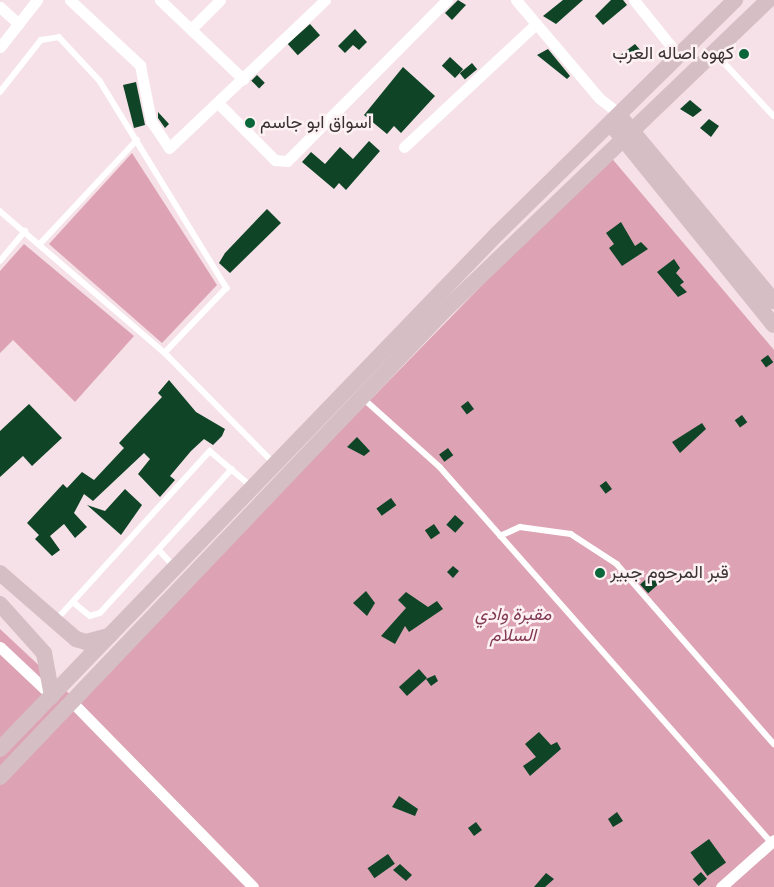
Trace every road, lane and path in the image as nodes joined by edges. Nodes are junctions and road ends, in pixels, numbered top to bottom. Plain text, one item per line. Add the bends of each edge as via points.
1 (37, 0) edge
2 (70, 0) edge
3 (160, 0) edge
4 (220, 0) edge
5 (326, 0) edge
6 (447, 0) edge
7 (516, 0) edge
8 (634, 0) edge
9 (736, 0) edge
10 (768, 0) edge
11 (0, 7) edge
12 (19, 24) junction
13 (536, 24) junction
14 (191, 29) junction
15 (0, 47) edge
16 (714, 51) junction
17 (678, 55) junction
18 (243, 79) junction
19 (0, 92) edge
20 (218, 103) junction
21 (658, 104) junction
22 (774, 116) edge
23 (614, 117) junction
24 (626, 133) junction
25 (137, 140) junction
26 (404, 147) dead end
27 (649, 152) junction
28 (0, 211) edge
29 (25, 231) junction
30 (40, 244) junction
31 (0, 261) edge
32 (774, 301) edge
33 (774, 325) edge
34 (165, 354) junction
35 (361, 396) junction
36 (276, 465) junction
37 (232, 469) junction
38 (254, 488) junction
39 (500, 536) junction
40 (159, 550) junction
41 (175, 567) junction
42 (0, 574) edge
43 (73, 602) junction
44 (0, 604) edge
45 (54, 623) junction
46 (109, 636) junction
47 (0, 647) edge
48 (52, 696) junction
49 (73, 703) junction
50 (774, 744) edge
51 (0, 749) edge
52 (0, 777) edge
53 (773, 842) edge
54 (253, 887) edge
55 (721, 887) edge

1 - 12 street
2 - 20 street via 140,65 151,121 169,148
3 - 14 street
4 - 14 street
5 - 18 street
6 - 20 street via 287,161 274,160
7 - 13 street
8 - 17 street
9 - 17 main road
10 - 16 main road
11 - 12 street
12 - 15 street
13 - 23 street
13 - 26 street
14 - 18 street
16 - 21 main road
16 - 22 lane
17 - 23 main road
18 - 20 street
19 - 25 lane via 41,40 59,37 100,81
21 - 24 main road
21 - 27 main road via 647,134
23 - 24 main road
23 - 36 main road
24 - 27 main road
24 - 33 main road
24 - 35 main road
25 - 30 lane
25 - 34 lane via 228,288
27 - 32 main road
28 - 29 lane
29 - 30 lane
29 - 31 lane
30 - 34 lane
34 - 36 lane
35 - 39 lane via 440,467
35 - 49 main road
36 - 38 main road
37 - 38 lane
37 - 40 lane
37 - 43 lane via 210,451
38 - 41 main road
39 - 50 lane via 520,528 570,534 617,564
39 - 53 lane
40 - 41 lane
40 - 43 lane via 100,613 90,616
41 - 46 main road
42 - 45 main road
43 - 45 lane
44 - 48 main road via 44,653
45 - 46 main road via 86,642
46 - 48 main road
47 - 48 street
48 - 51 main road
49 - 52 main road
49 - 54 street
53 - 55 street

